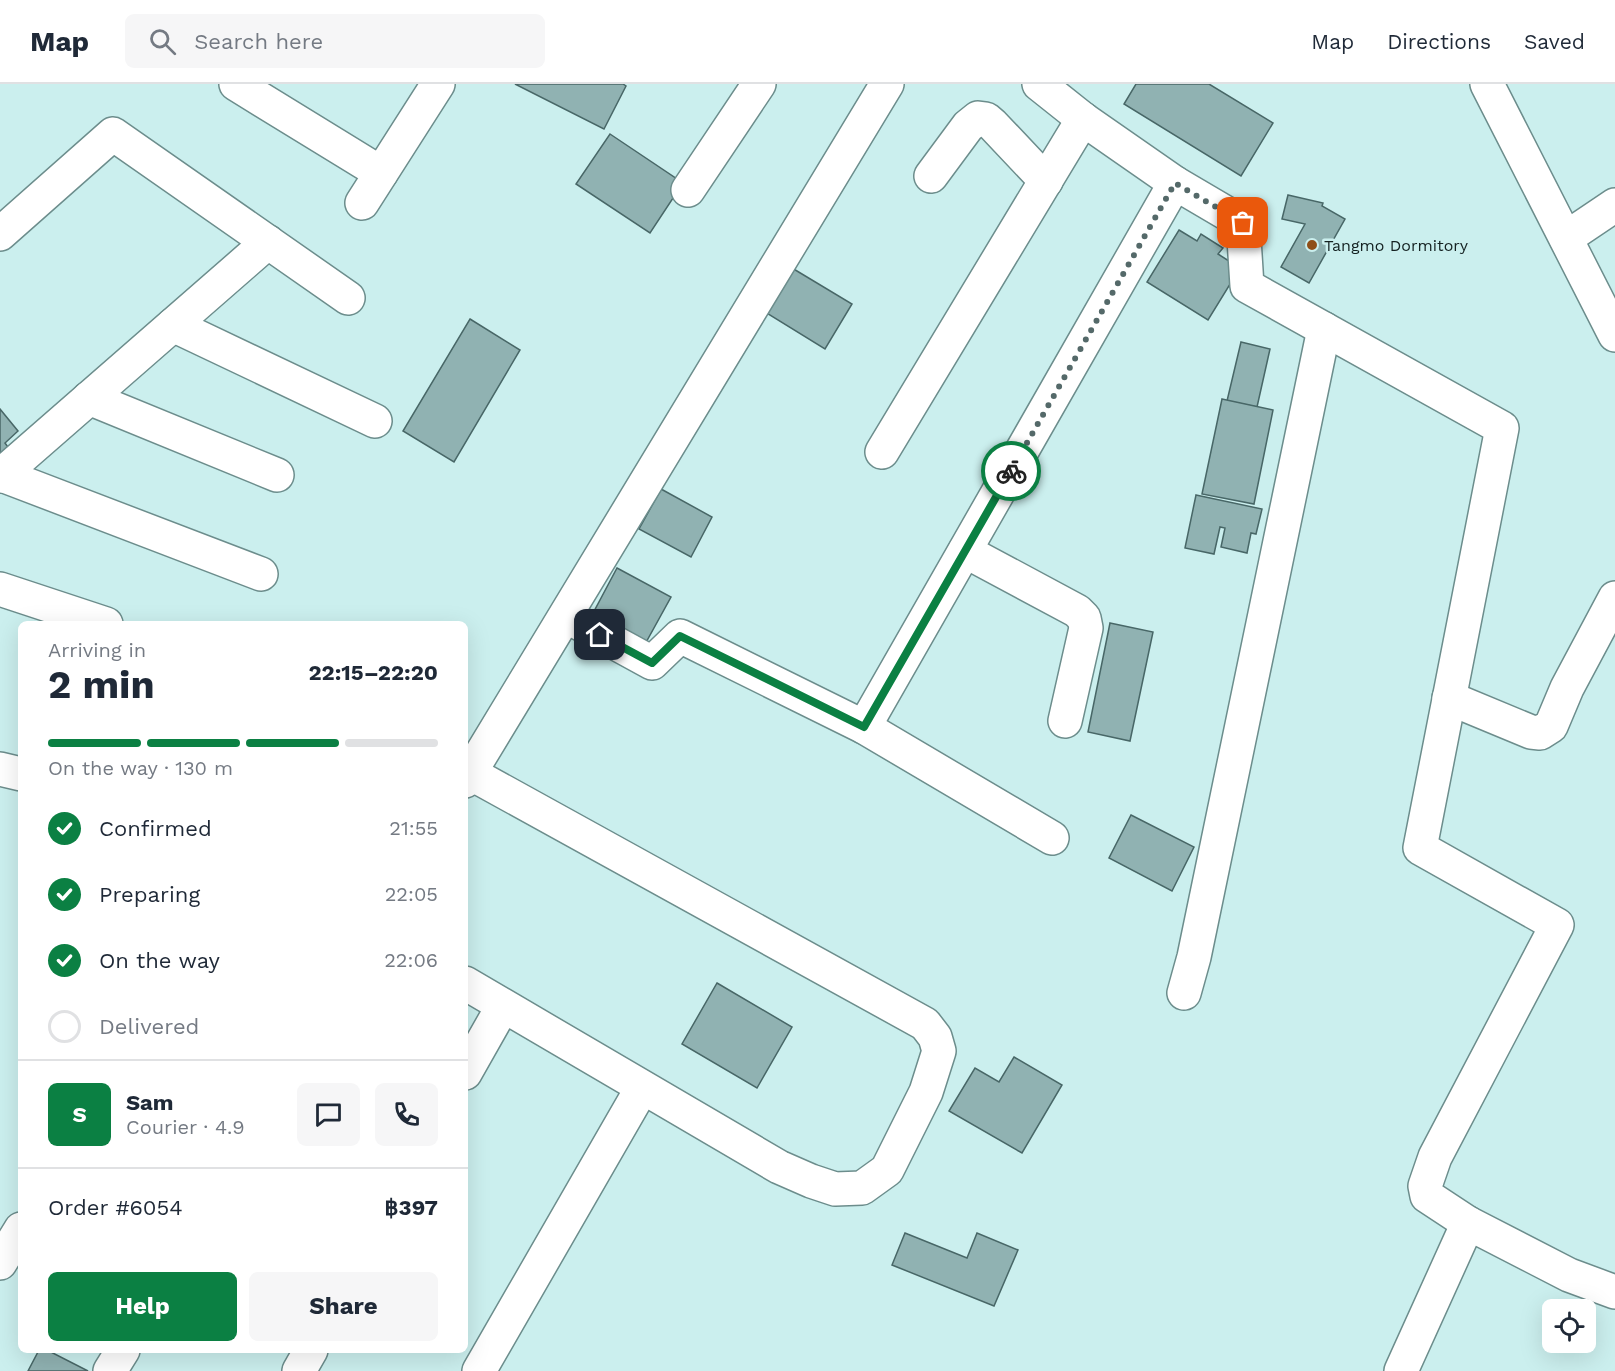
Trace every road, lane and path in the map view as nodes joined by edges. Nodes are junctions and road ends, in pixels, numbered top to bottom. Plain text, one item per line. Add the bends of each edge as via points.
1 (236, 84) edge
2 (438, 84) edge
3 (759, 84) edge
4 (887, 84) edge
5 (1039, 84) edge
6 (1487, 84) edge
7 (1083, 119) junction
8 (381, 173) junction
9 (931, 176) dead end
10 (1046, 181) junction
11 (1175, 183) junction
12 (688, 190) dead end
13 (362, 204) dead end
14 (1615, 206) edge
15 (0, 234) edge
16 (1566, 238) junction
17 (268, 242) junction
18 (348, 298) dead end
19 (173, 325) junction
20 (1324, 329) junction
21 (1615, 335) edge
22 (89, 398) junction
23 (375, 421) dead end
24 (882, 452) dead end
25 (1, 475) edge
26 (277, 475) dead end
27 (965, 551) junction
28 (261, 574) dead end
29 (0, 589) edge
30 (1615, 598) edge
31 (566, 616) junction
32 (97, 621) edge
33 (1449, 698) junction
34 (1065, 721) dead end
35 (864, 727) junction
36 (0, 769) edge
37 (18, 773) edge
38 (468, 777) edge
39 (1052, 838) dead end
40 (468, 985) edge
41 (1184, 993) dead end
42 (502, 1006) junction
43 (468, 1068) edge
44 (642, 1088) junction
45 (1468, 1223) junction
46 (18, 1234) edge
47 (0, 1263) edge
48 (1615, 1292) edge
49 (121, 1353) edge
50 (309, 1353) edge
51 (110, 1371) edge
52 (299, 1371) edge
53 (479, 1371) edge
54 (1401, 1371) edge

1 - 8 street
2 - 8 street
3 - 12 street
4 - 31 street
5 - 7 street
6 - 16 street
7 - 10 street
7 - 11 street
8 - 13 street
9 - 10 street via 978,118 993,125
10 - 24 street
11 - 20 street via 1243,223 1247,286
11 - 27 street
14 - 16 street
15 - 17 street via 113,134
16 - 21 street
17 - 18 street
17 - 19 street
19 - 22 street
19 - 23 street
20 - 33 street via 1502,428
20 - 41 street
22 - 25 street
22 - 26 street
25 - 28 street
27 - 34 street via 1084,618 1086,628
27 - 35 street
29 - 32 street
30 - 33 street via 1551,726 1540,733
31 - 35 street via 652,663 680,636
31 - 38 street
33 - 45 street via 1420,848 1557,925 1435,1157 1425,1186 1428,1196
35 - 39 street
36 - 37 street
38 - 44 street via 925,1024 939,1051 926,1092 887,1170 862,1188 835,1189 779,1167
40 - 42 street
42 - 43 street
42 - 44 street
44 - 53 street
45 - 48 street via 1569,1275
45 - 54 street
46 - 47 street
49 - 51 street
50 - 52 street

